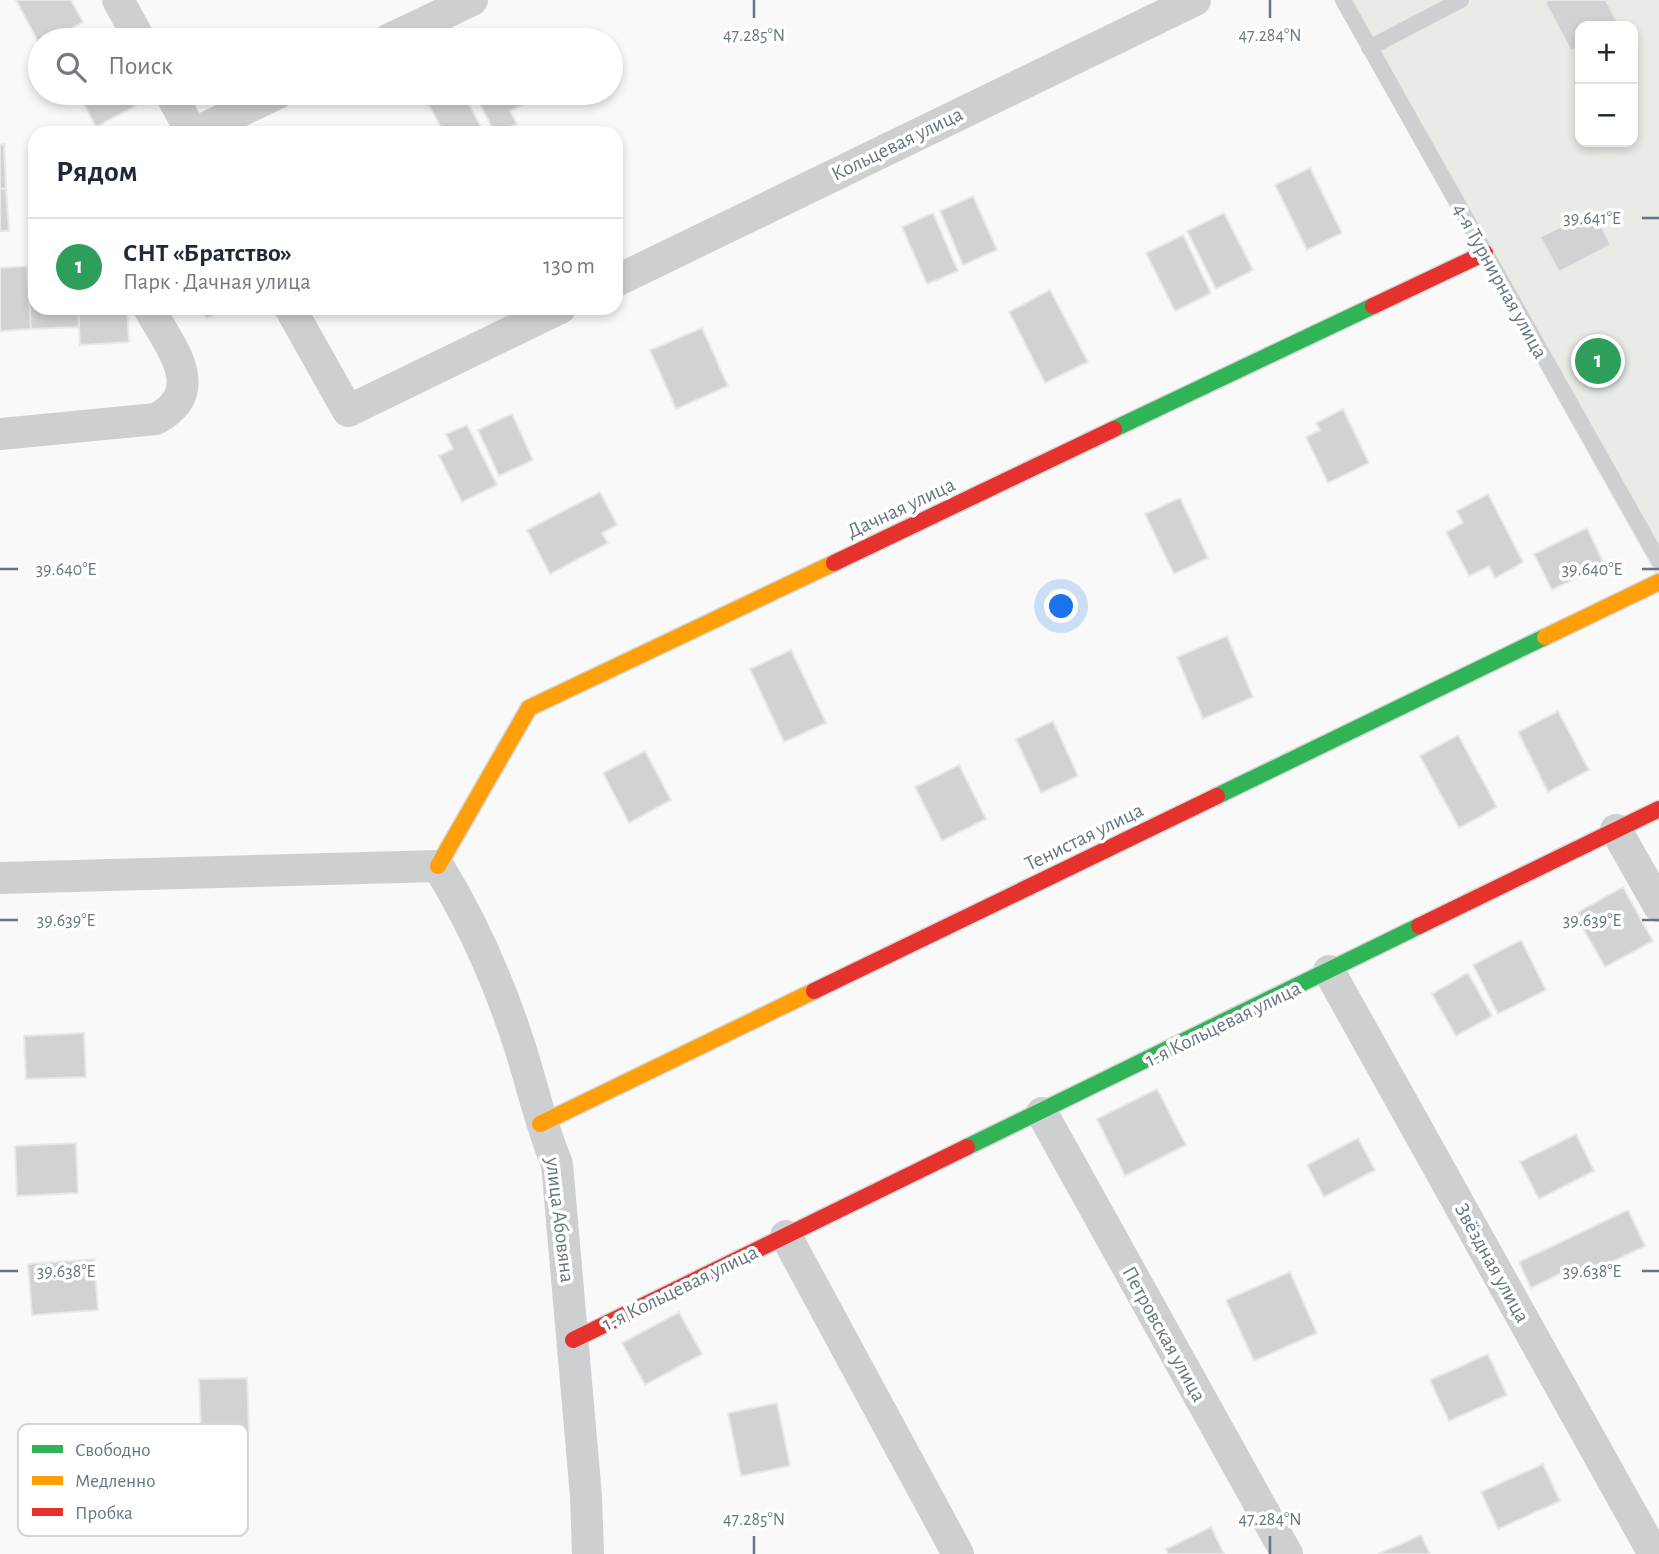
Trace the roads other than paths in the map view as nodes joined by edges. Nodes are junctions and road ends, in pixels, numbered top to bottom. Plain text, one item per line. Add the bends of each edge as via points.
1 (118, 0) edge
2 (472, 0) edge
3 (1195, 0) edge
4 (1343, 0) edge
5 (1461, 0) edge
6 (1160, 7) edge
7 (133, 28) edge
8 (413, 28) edge
9 (1369, 48) junction
10 (177, 105) edge
11 (253, 105) edge
12 (190, 126) edge
13 (209, 126) edge
14 (1485, 253) junction
15 (623, 277) edge
16 (153, 315) edge
17 (294, 315) edge
18 (546, 315) edge
19 (0, 434) edge
20 (1659, 561) edge
21 (1653, 585) edge
22 (1659, 809) edge
23 (1616, 830) junction
24 (438, 866) junction
25 (0, 878) edge
26 (1659, 906) edge
27 (1329, 971) junction
28 (1042, 1113) junction
29 (540, 1124) junction
30 (786, 1236) junction
31 (573, 1340) junction
32 (588, 1554) edge
33 (958, 1554) edge
34 (1287, 1554) edge
35 (1654, 1554) edge

1 - 7 street
2 - 8 street
3 - 6 street, Кольцевая улица
4 - 9 lane, 4-я Турнирная улица
5 - 9 lane
6 - 15 street, Кольцевая улица
9 - 14 lane, 4-я Турнирная улица
10 - 12 street
11 - 13 street
14 - 20 lane, 4-я Турнирная улица
14 - 24 street, Дачная улица via 529,708
16 - 19 street via 181,368 184,383 173,410 156,419
17 - 18 street via 348,411
21 - 29 street, Тенистая улица
22 - 23 street, 1-я Кольцевая улица
23 - 26 street
23 - 27 street, 1-я Кольцевая улица
24 - 25 street
24 - 29 street, улица Абовяна via 470,918 518,1042
27 - 28 street, 1-я Кольцевая улица
27 - 35 street, Звёздная улица
28 - 30 street, 1-я Кольцевая улица
28 - 34 street, Петровская улица
29 - 31 street, улица Абовяна via 557,1164
30 - 31 street, 1-я Кольцевая улица
30 - 33 street
31 - 32 street, улица Абовяна

